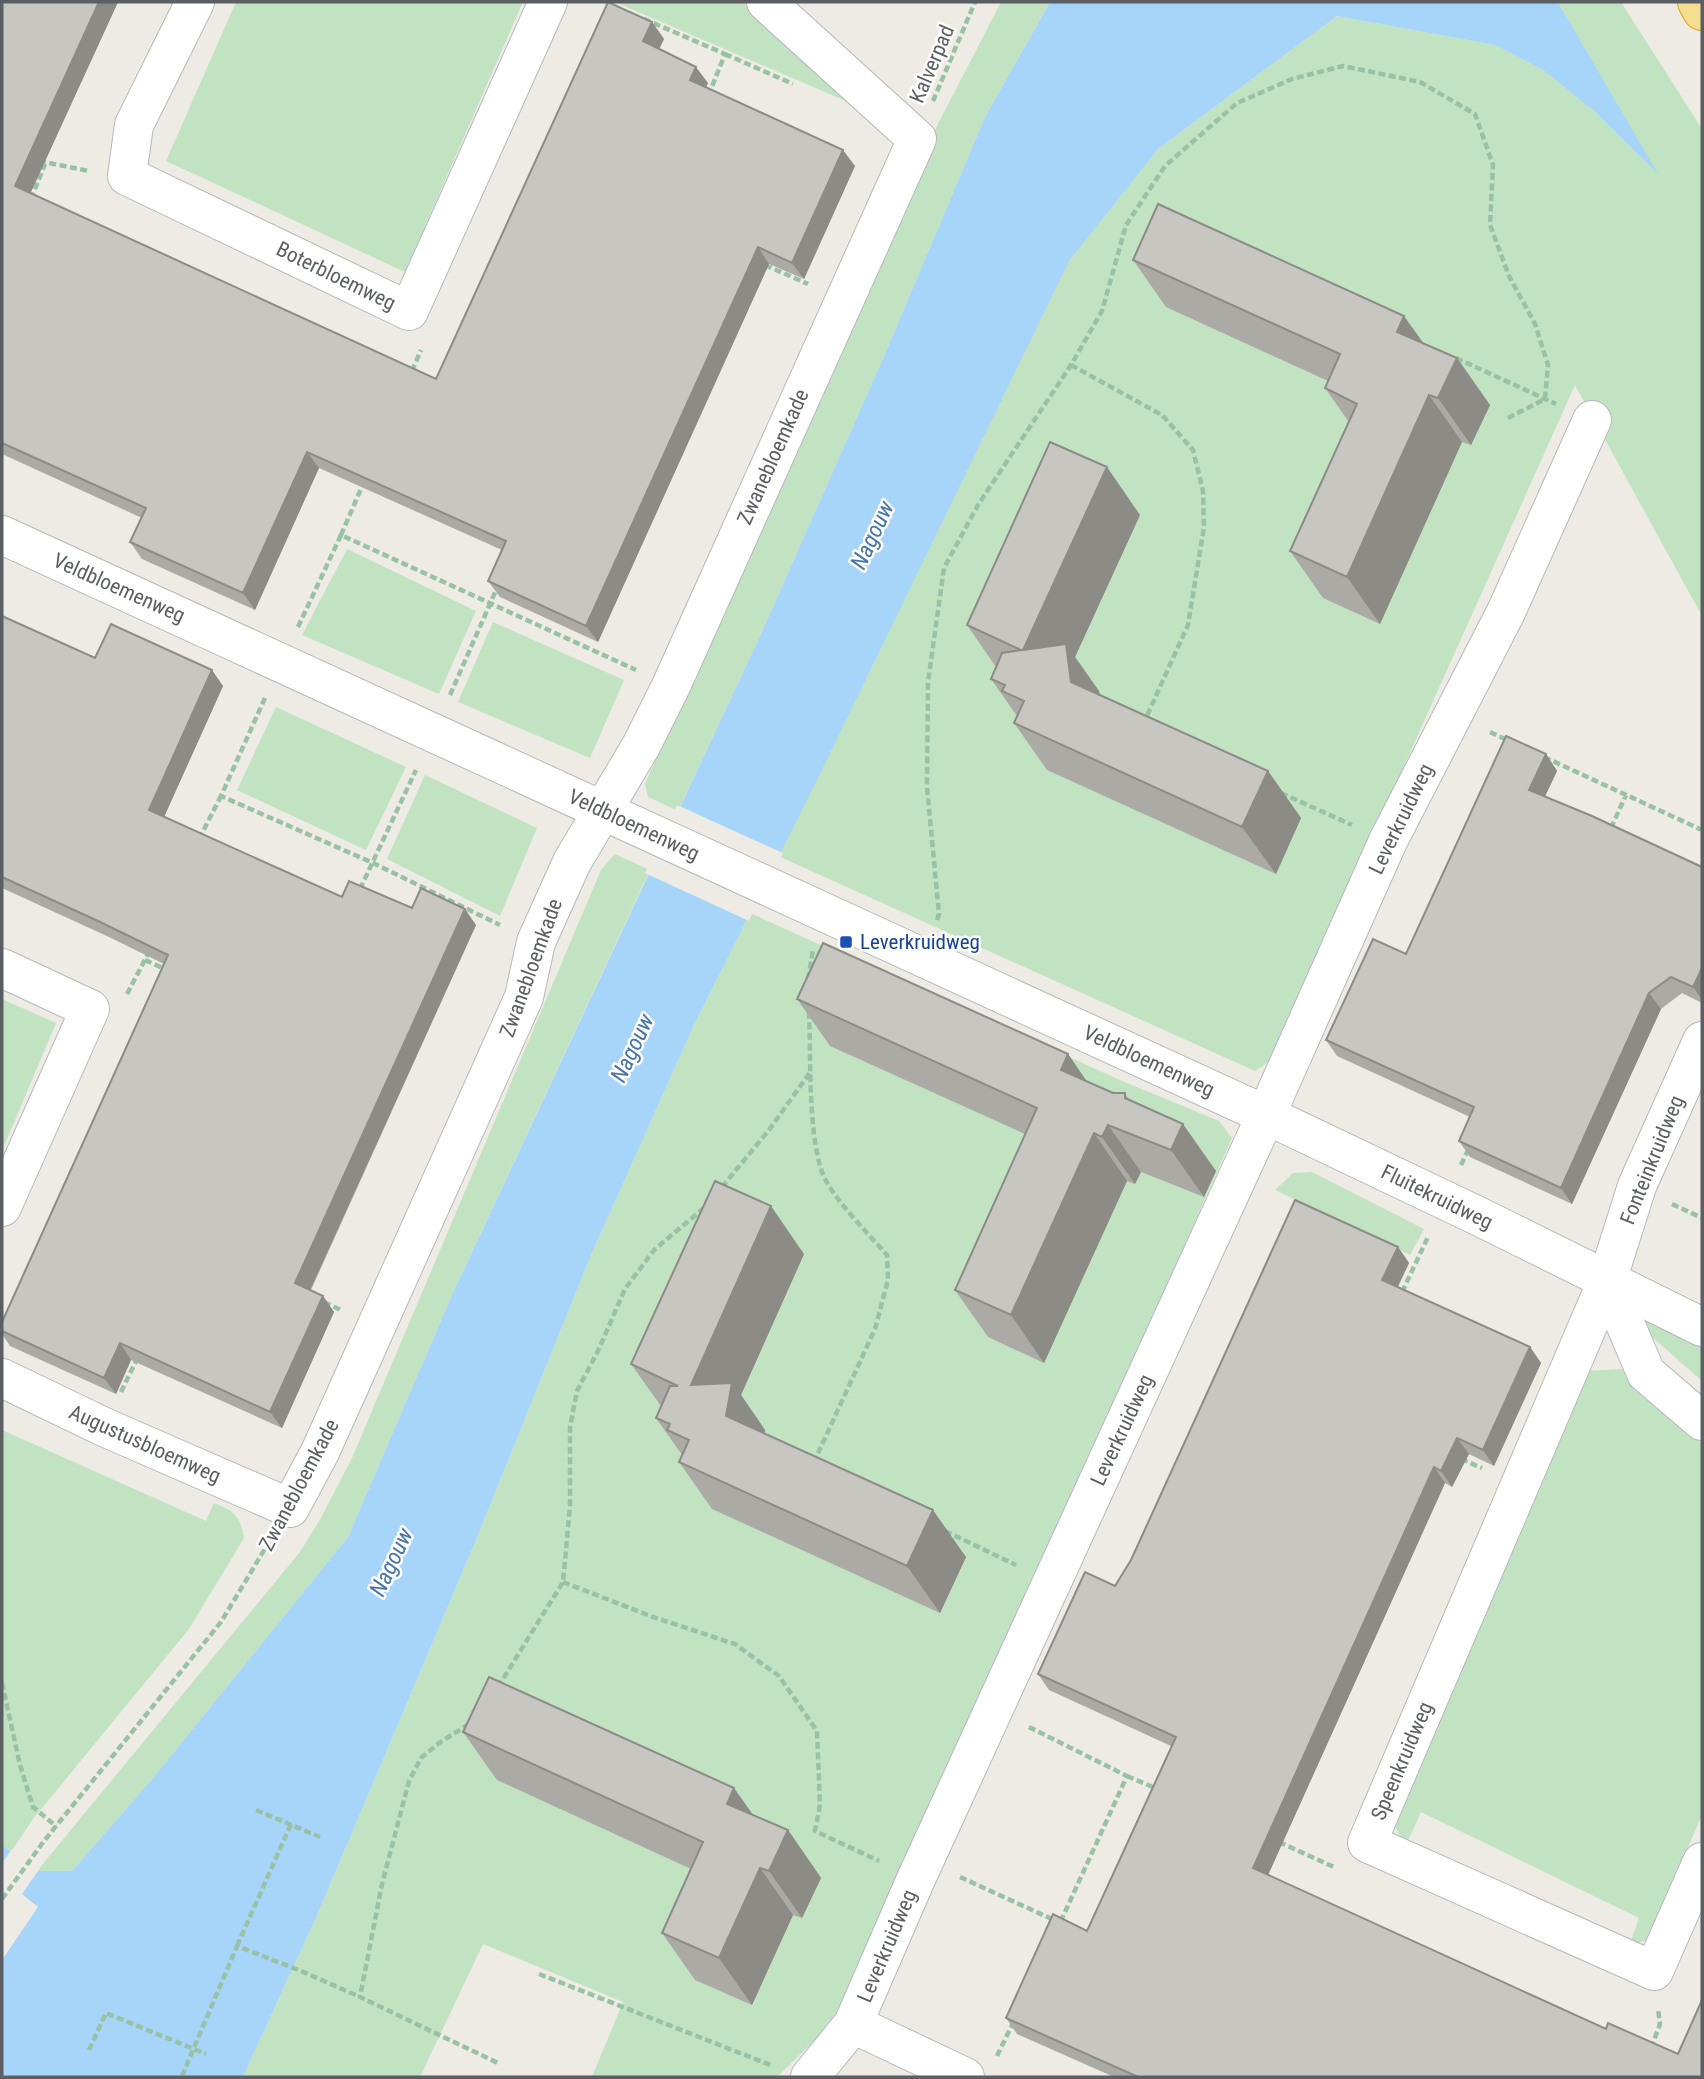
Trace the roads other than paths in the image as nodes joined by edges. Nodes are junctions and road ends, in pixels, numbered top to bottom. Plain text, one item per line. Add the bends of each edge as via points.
1 (195, 2) edge
2 (548, 2) edge
3 (766, 2) edge
4 (1696, 2) edge
5 (1702, 11) edge
6 (1592, 420) road end
7 (2, 535) edge
8 (603, 812) junction
9 (2, 968) edge
10 (1702, 1041) edge
11 (1266, 1115) junction
12 (2, 1207) edge
13 (1606, 1281) junction
14 (1702, 1327) edge
15 (2, 1378) edge
16 (1702, 1422) edge
17 (290, 1508) joint
18 (1702, 1862) edge
19 (853, 2024) junction
20 (979, 2071) edge
21 (793, 2072) edge

1 - 2 street, Boterbloemweg via 134,125 128,176 410,311
3 - 8 street, Zwanebloemkade via 917,139 670,686
4 - 5 highway
6 - 11 street, Leverkruidweg via 1506,612 1388,841
7 - 8 street, Veldbloemenweg
8 - 11 street, Veldbloemenweg
8 - 17 street, Zwanebloemkade via 572,862 536,942 524,998 320,1452
9 - 12 street via 90,1009
10 - 13 street, Fonteinkruidweg via 1637,1186
11 - 13 street, Fluitekruidweg
11 - 19 street, Leverkruidweg
13 - 14 street, Fluitekruidweg
13 - 16 street via 1646,1373
13 - 18 street, Speenkruidweg via 1367,1843 1654,1971
15 - 17 street, Augustusbloemweg
19 - 20 street
19 - 21 street, Leverkruidweg

